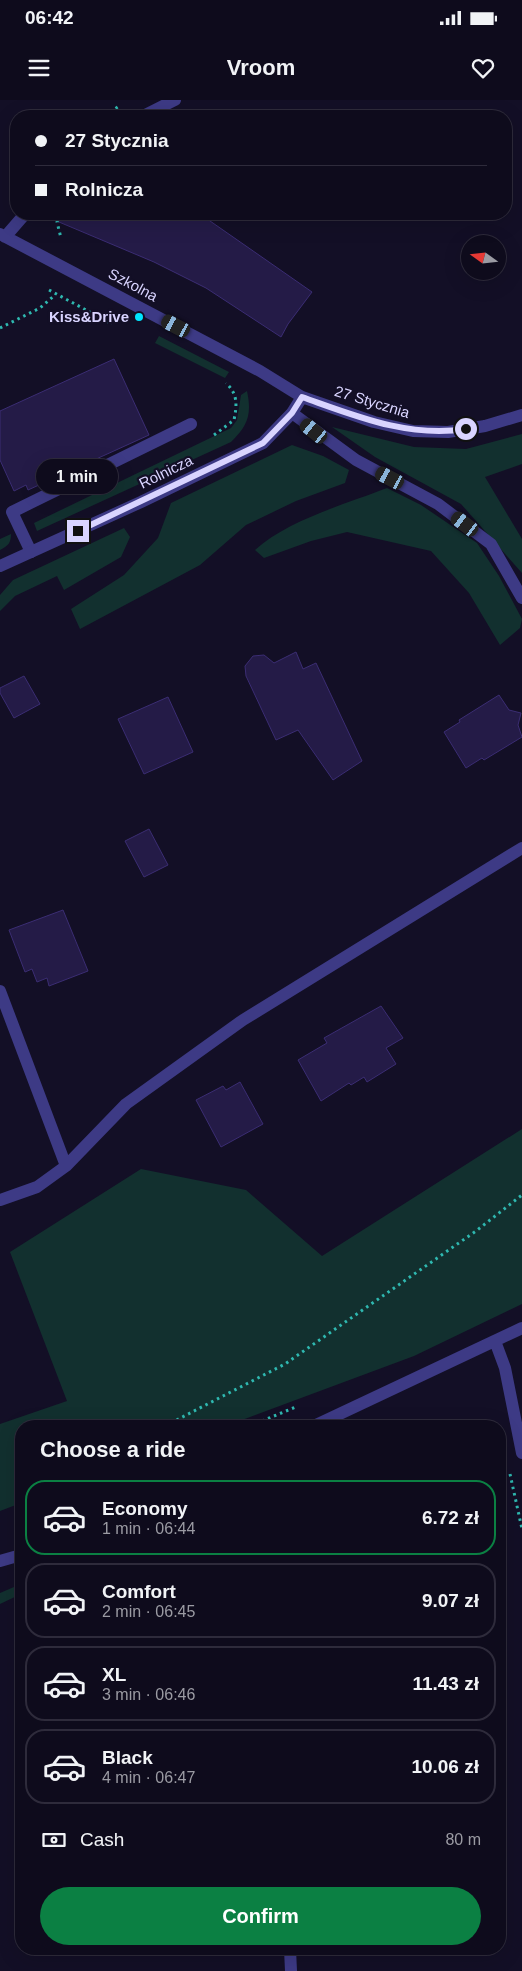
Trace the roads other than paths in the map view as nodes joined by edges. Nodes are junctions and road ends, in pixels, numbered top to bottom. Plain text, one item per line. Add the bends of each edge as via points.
1 (175, 100) edge
2 (155, 110) edge
3 (19, 220) edge
4 (2, 235) edge
5 (302, 397) junction
6 (292, 413) junction
7 (522, 416) edge
8 (191, 424) dead end
9 (31, 552) junction
10 (0, 566) edge
11 (522, 598) edge
12 (522, 848) edge
13 (0, 991) edge
14 (66, 1166) junction
15 (0, 1200) edge
16 (522, 1328) edge
17 (495, 1341) junction
18 (327, 1420) edge
19 (522, 1454) edge
20 (15, 1557) edge
21 (0, 1561) edge
22 (290, 1955) edge
23 (291, 1971) edge

1 - 2 street
3 - 4 street
4 - 5 street, Szkolna via 260,371
5 - 6 street, Rolnicza
5 - 7 street, 27 Stycznia via 374,422 413,431 448,432
6 - 9 street, Rolnicza via 263,443
6 - 11 street via 356,460 438,504 491,544
8 - 9 street via 12,512
9 - 10 street, Rolnicza
12 - 14 street via 243,1020 126,1104
13 - 14 street
14 - 15 street via 37,1187
16 - 17 street
17 - 18 street
17 - 19 street via 505,1368
20 - 21 street
22 - 23 street

